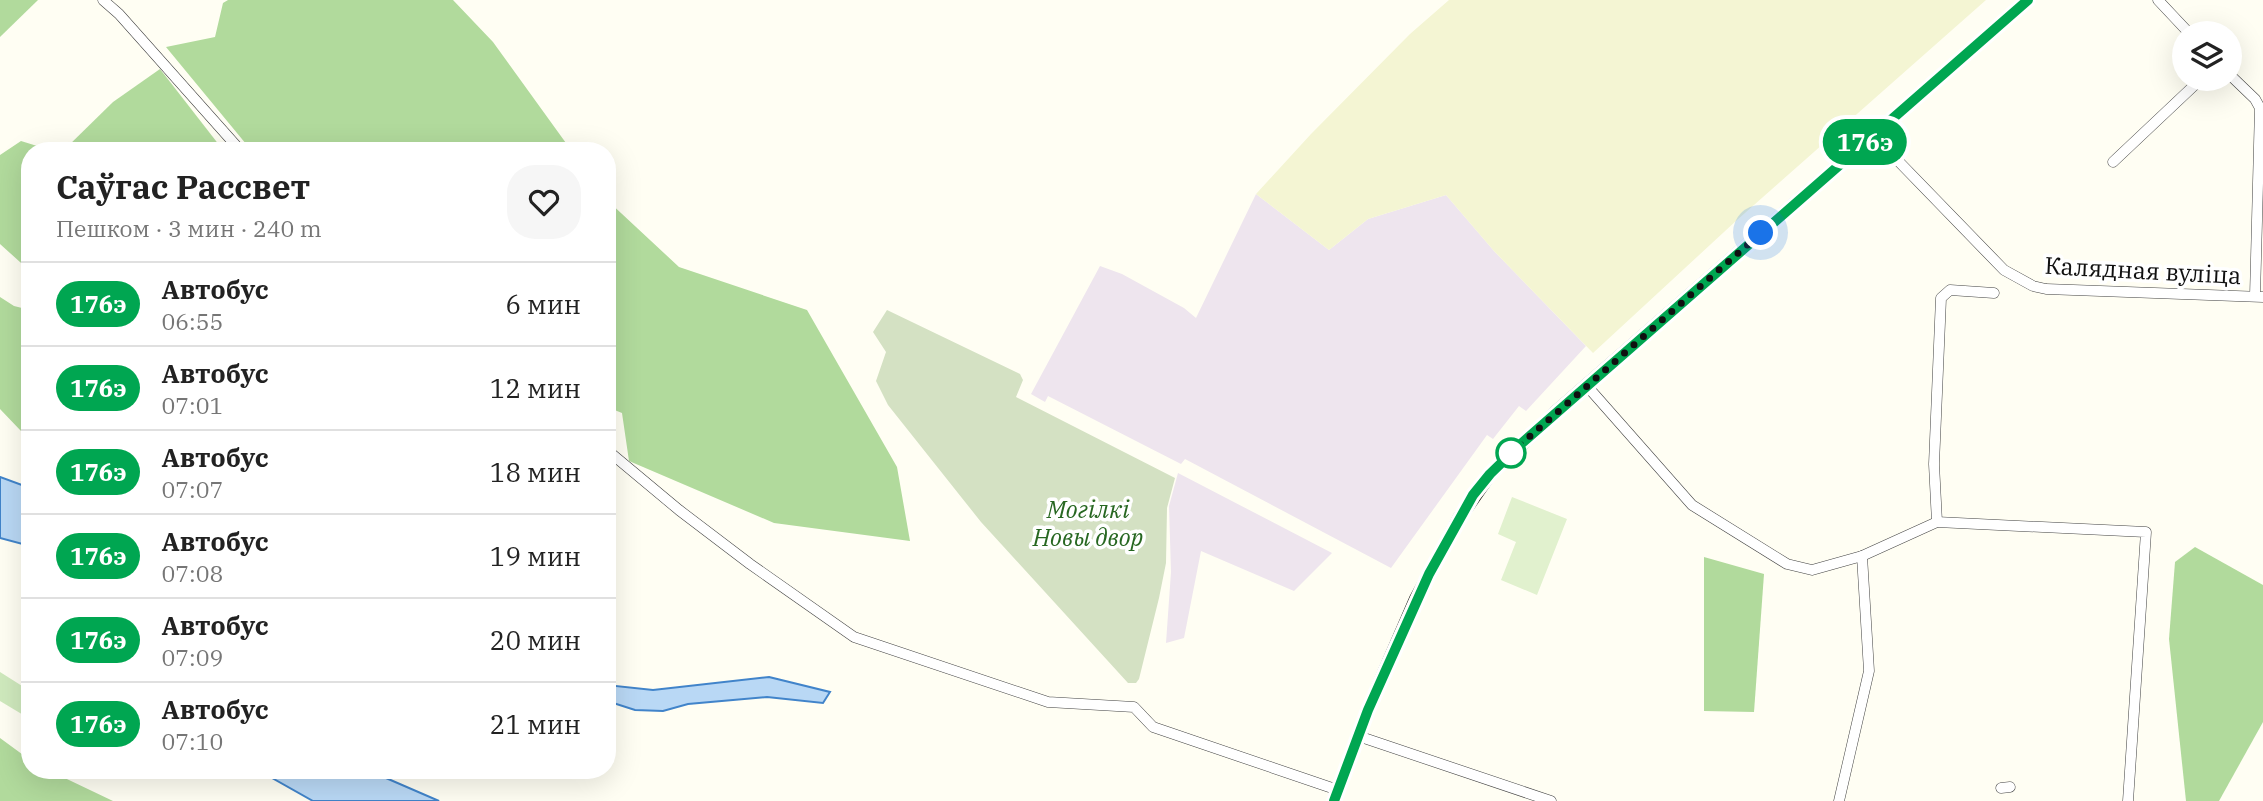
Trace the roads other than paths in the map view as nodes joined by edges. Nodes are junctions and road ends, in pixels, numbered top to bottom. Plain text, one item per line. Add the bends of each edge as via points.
1 (103, 0) edge
2 (2028, 0) edge
3 (2158, 0) edge
4 (2178, 21) edge
5 (2242, 87) edge
6 (2188, 91) edge
7 (1873, 135) junction
8 (233, 142) edge
9 (2113, 162) dead end
10 (1994, 293) dead end
11 (2259, 297) edge
12 (1587, 386) junction
13 (616, 458) edge
14 (1937, 522) junction
15 (1862, 556) junction
16 (1359, 737) junction
17 (1336, 796) edge
18 (1551, 801) edge
19 (1839, 801) edge
20 (2128, 801) edge

1 - 8 street
2 - 7 main road
3 - 4 street
5 - 11 street via 2260,108
6 - 9 street
7 - 11 street, Калядная вуліца via 2004,270 2033,286
7 - 12 main road
10 - 14 street via 1950,290 1941,298 1934,464
12 - 15 street via 1680,494 1715,521 1774,557 1812,570
12 - 16 main road via 1506,458 1473,495 1416,599
13 - 17 street via 750,564 854,637 1048,702 1134,707 1153,727
14 - 15 street
14 - 20 street via 2146,533
15 - 19 street via 1869,671
16 - 17 main road
16 - 18 street

